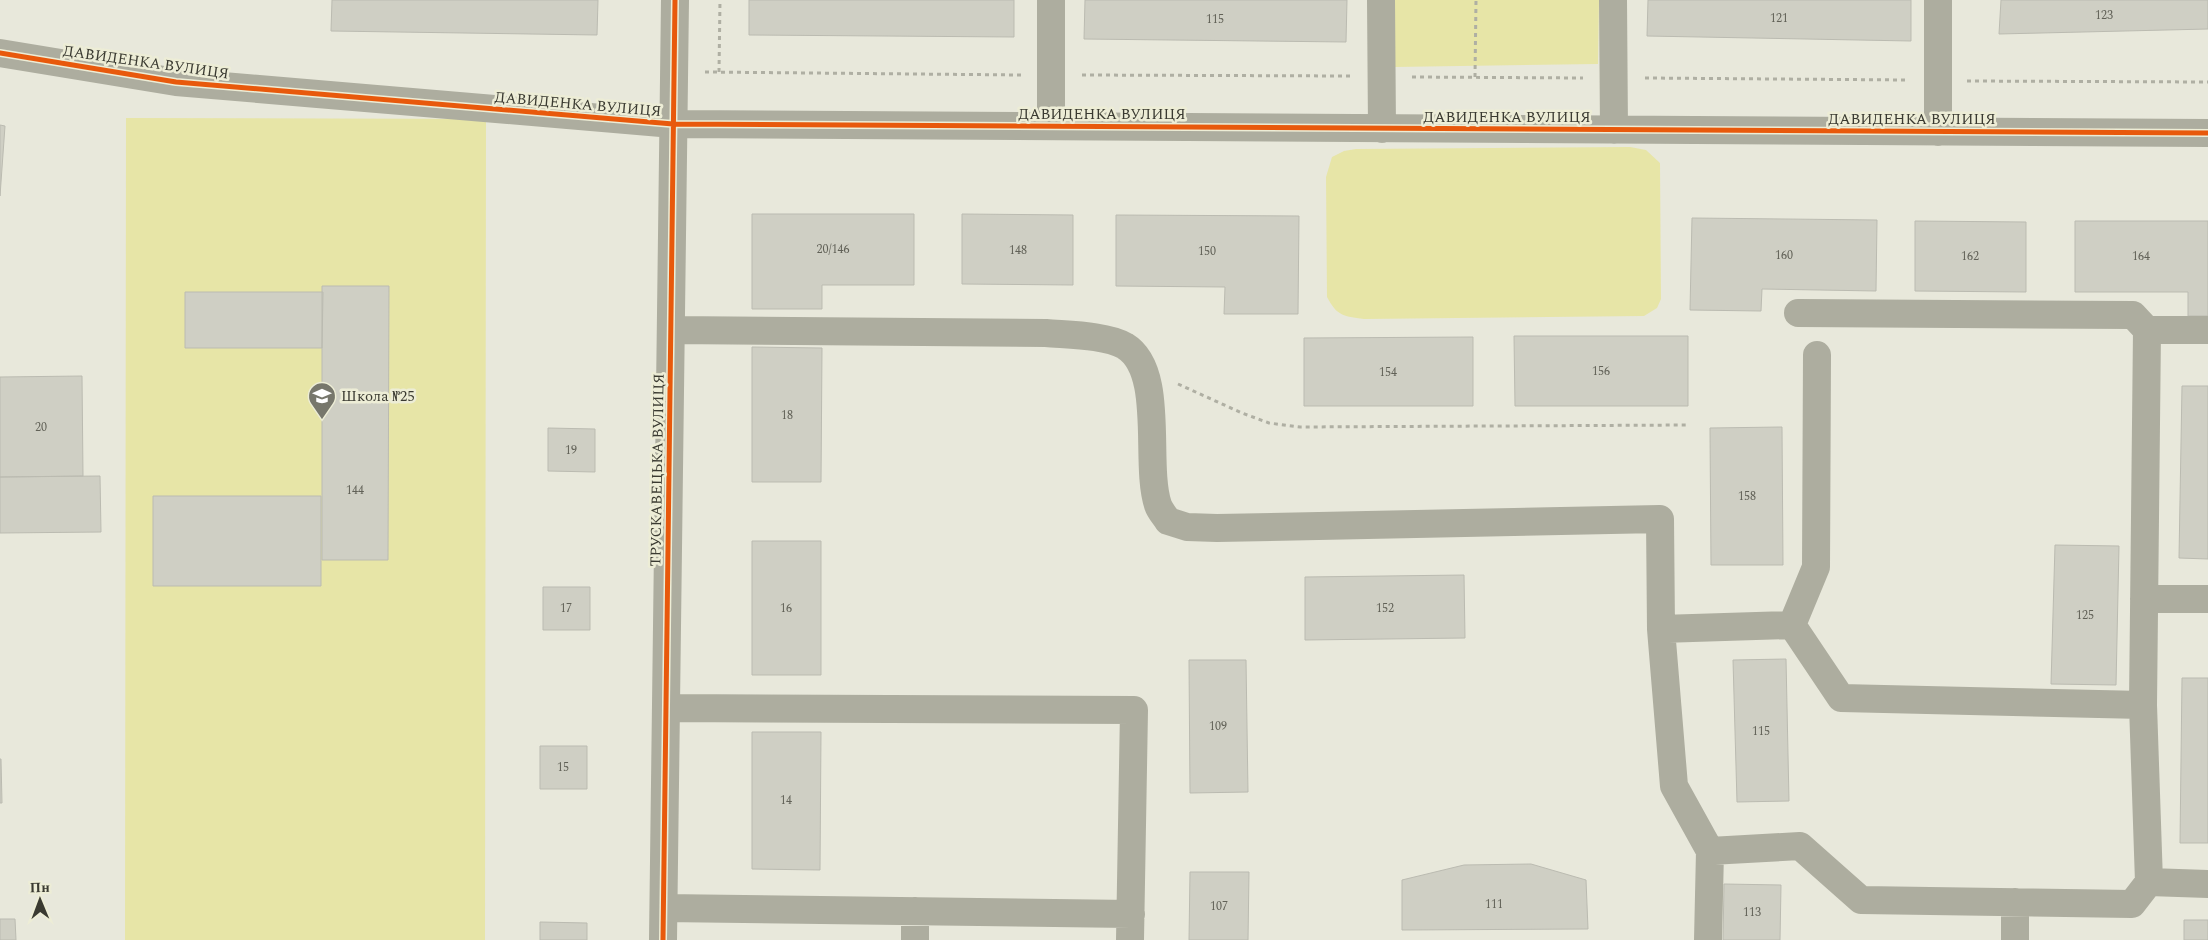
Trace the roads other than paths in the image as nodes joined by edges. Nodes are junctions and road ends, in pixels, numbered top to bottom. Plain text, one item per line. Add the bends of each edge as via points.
1 (675, 0) edge
2 (1051, 0) edge
3 (1381, 0) edge
4 (1613, 0) edge
5 (1938, 0) edge
6 (0, 53) edge
7 (673, 124) junction
8 (1051, 126) junction
9 (1382, 129) junction
10 (1614, 130) junction
11 (1938, 132) junction
12 (2208, 133) edge
13 (1798, 313) dead end
14 (671, 330) junction
15 (2147, 330) junction
16 (2208, 330) edge
17 (1818, 356) dead end
18 (2144, 599) junction
19 (2208, 599) edge
20 (1792, 625) junction
21 (1661, 629) junction
22 (2143, 705) junction
23 (666, 708) junction
24 (1710, 851) junction
25 (2149, 882) junction
26 (2208, 884) edge
27 (2015, 902) junction
28 (664, 908) junction
29 (915, 911) junction
30 (1131, 927) edge
31 (663, 940) edge
32 (915, 940) edge
33 (1708, 940) edge
34 (2015, 940) edge

1 - 7 street, ТРУСКАВЕЦЬКА ВУЛИЦЯ
2 - 8 street
3 - 9 street
4 - 10 street
5 - 11 street
6 - 7 street, ДАВИДЕНКА ВУЛИЦЯ via 176,82
7 - 8 street, ДАВИДЕНКА ВУЛИЦЯ
7 - 14 street, ТРУСКАВЕЦЬКА ВУЛИЦЯ
8 - 9 street, ДАВИДЕНКА ВУЛИЦЯ
9 - 10 street, ДАВИДЕНКА ВУЛИЦЯ
10 - 11 street, ДАВИДЕНКА ВУЛИЦЯ
11 - 12 street, ДАВИДЕНКА ВУЛИЦЯ
13 - 15 street via 2133,314
14 - 21 street via 1046,333 1094,337 1125,346 1144,367 1150,401 1158,506 1168,522 1187,527 1217,528 1660,519
14 - 23 street, ТРУСКАВЕЦЬКА ВУЛИЦЯ
15 - 16 street
15 - 18 street
17 - 20 street via 1816,567
18 - 19 street
18 - 22 street
20 - 21 street
20 - 22 street via 1841,698
21 - 24 street via 1674,786
22 - 25 street
23 - 28 street, ТРУСКАВЕЦЬКА ВУЛИЦЯ
23 - 30 street via 1134,710
24 - 27 street via 1800,846 1861,900
24 - 33 street
25 - 26 street
25 - 27 street via 2132,904
27 - 34 street
28 - 29 street
28 - 31 street, ТРУСКАВЕЦЬКА ВУЛИЦЯ
29 - 30 street
29 - 32 street

